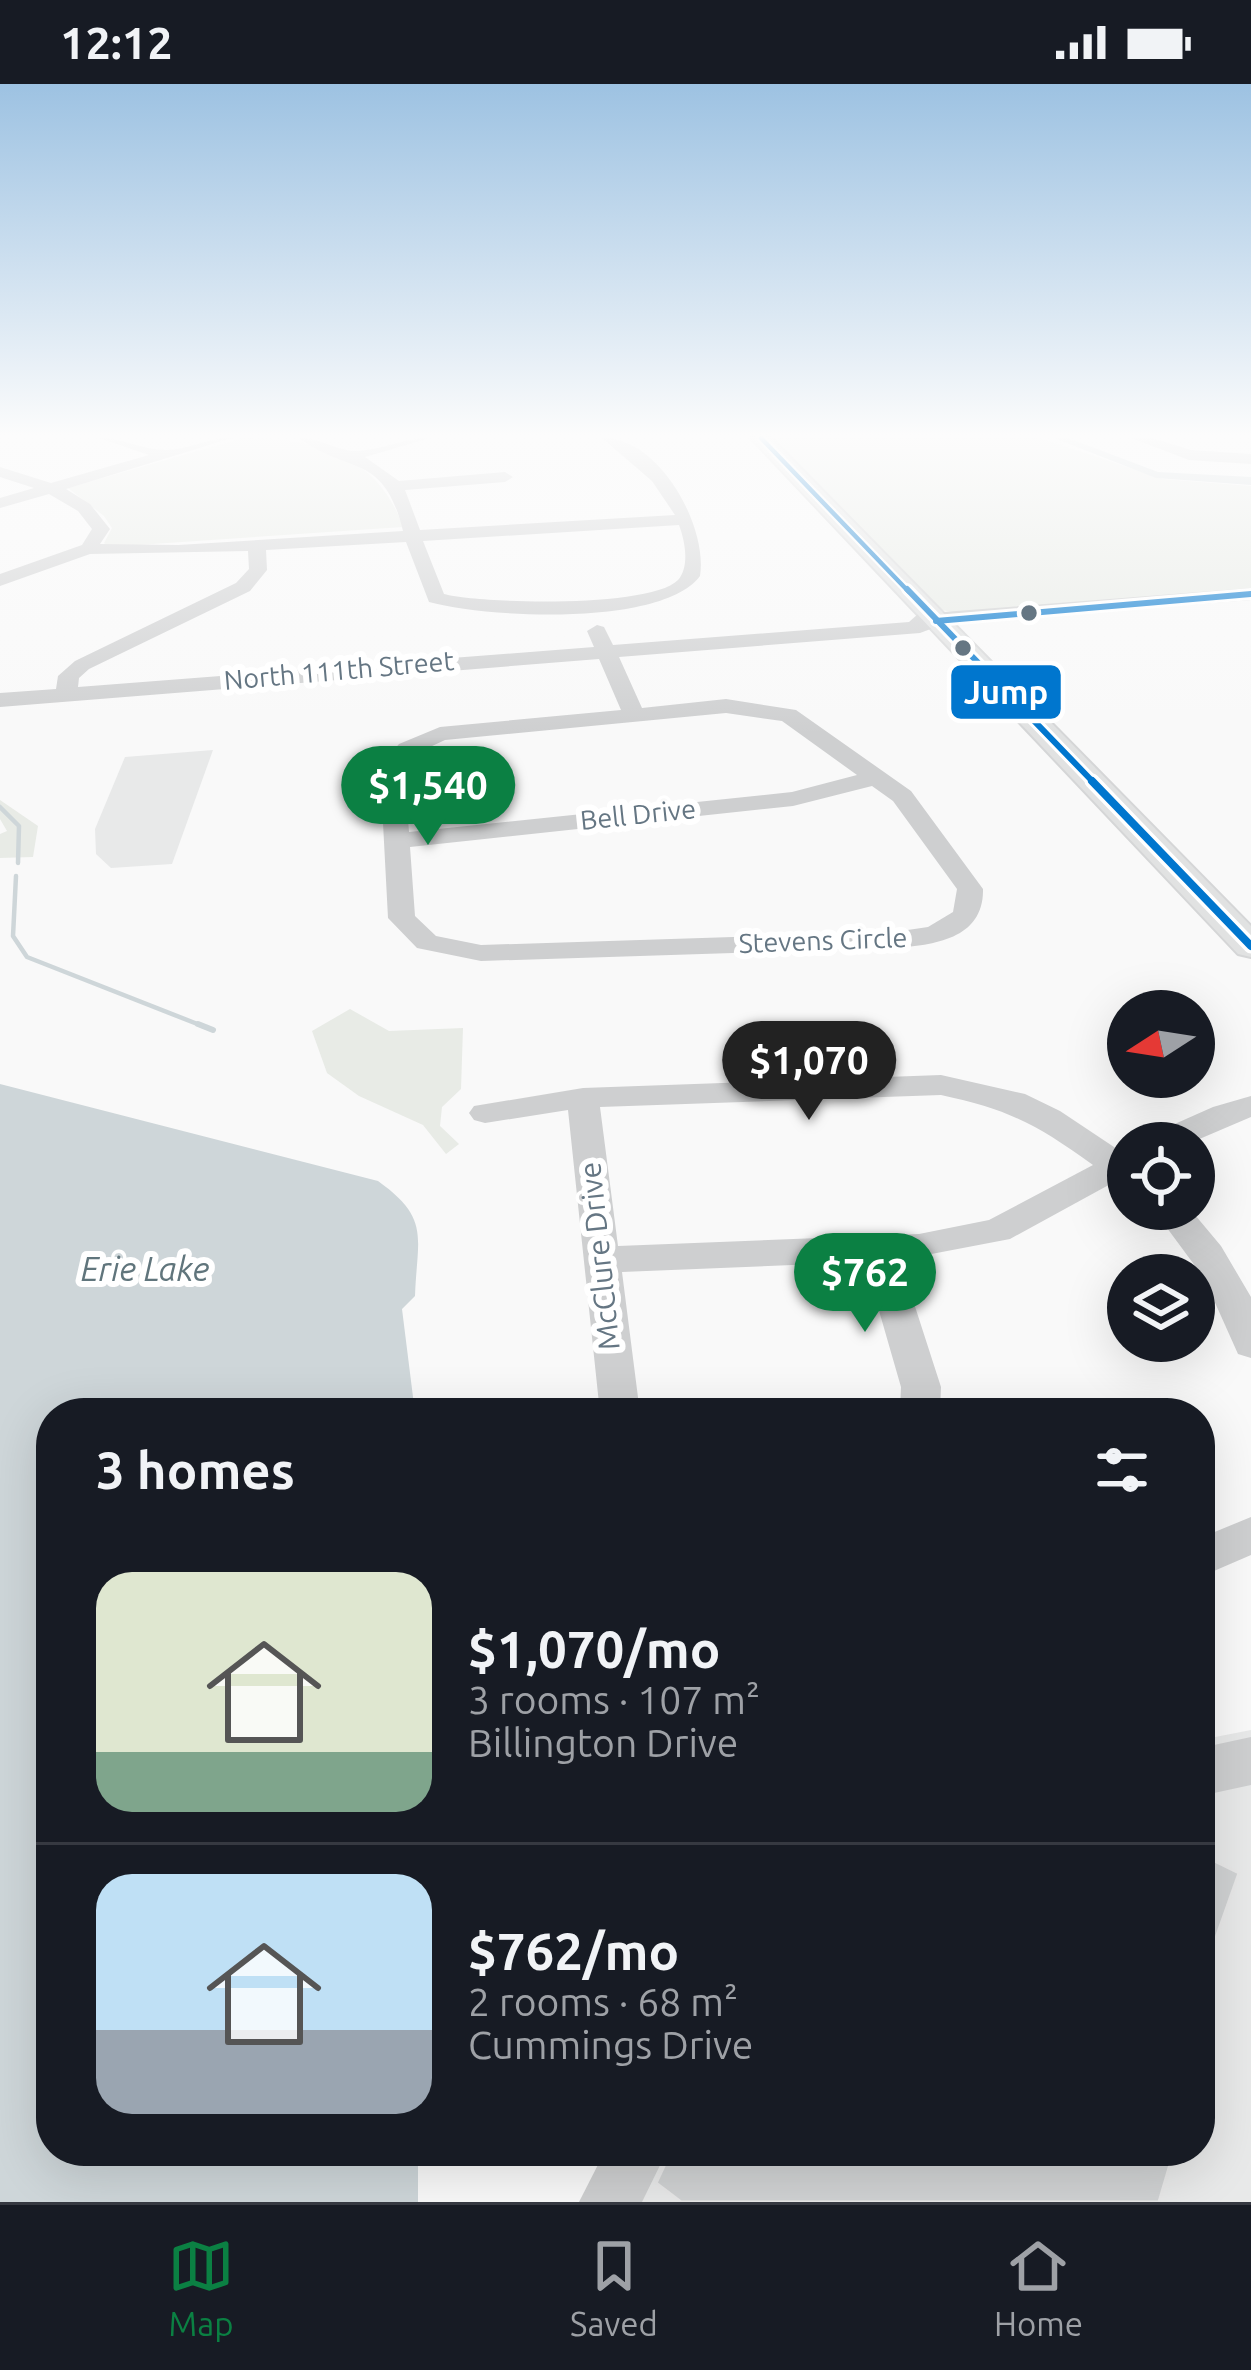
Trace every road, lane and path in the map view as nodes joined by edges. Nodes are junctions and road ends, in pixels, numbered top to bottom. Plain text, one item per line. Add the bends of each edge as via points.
1 (416, 536) edge
2 (98, 537) edge
3 (401, 537) edge
4 (690, 537) edge
5 (856, 537) edge
6 (257, 545) junction
7 (88, 549) junction
8 (0, 580) edge
9 (435, 593) junction
10 (1251, 594) edge
11 (415, 607) dead end
12 (179, 618) junction
13 (936, 621) junction
14 (204, 626) dead end
15 (579, 626) junction
16 (101, 654) junction
17 (92, 692) junction
18 (66, 694) junction
19 (0, 700) edge
20 (624, 715) junction
21 (877, 777) junction
22 (397, 841) junction
23 (1251, 946) edge
24 (584, 1098) junction
25 (1251, 1106) edge
26 (485, 1113) dead end
27 (1213, 1122) edge
28 (1107, 1155) edge
29 (1107, 1175) edge
30 (1190, 1230) edge
31 (879, 1249) junction
32 (599, 1260) junction
33 (1251, 1344) edge
34 (618, 1398) edge
35 (921, 1398) edge
36 (1251, 1535) edge
37 (1215, 1551) edge
38 (1251, 1761) edge
39 (1215, 1769) edge
40 (629, 2166) edge
41 (609, 2202) edge

1 - 9 street
2 - 7 street
3 - 6 street
4 - 15 street via 695,566 685,584
5 - 13 main road
6 - 7 street
6 - 12 street via 255,577
7 - 8 street
9 - 11 street
9 - 15 street
10 - 13 street, North 111th Street
12 - 14 street
12 - 16 street
13 - 15 street, North 111th Street via 678,643
13 - 23 main road
15 - 17 street, North 111th Street
15 - 20 street
16 - 17 street
16 - 18 street via 69,676
17 - 18 street, North 111th Street
18 - 19 street, North 111th Street
20 - 21 street, Stevens Circle via 769,709
20 - 22 street, Stevens Circle via 440,734 400,755 392,766
21 - 22 street, Bell Drive via 793,799
21 - 22 street, Stevens Circle via 902,796 970,889 966,917 951,929 894,940 482,953 413,934 402,918
24 - 26 street
24 - 28 street via 941,1085 1014,1101
24 - 32 street, McClure Drive
25 - 27 street
29 - 31 street via 998,1230
30 - 33 street via 1238,1304
31 - 32 street
31 - 35 street
32 - 34 street, McClure Drive
36 - 37 street
38 - 39 street
40 - 41 street

